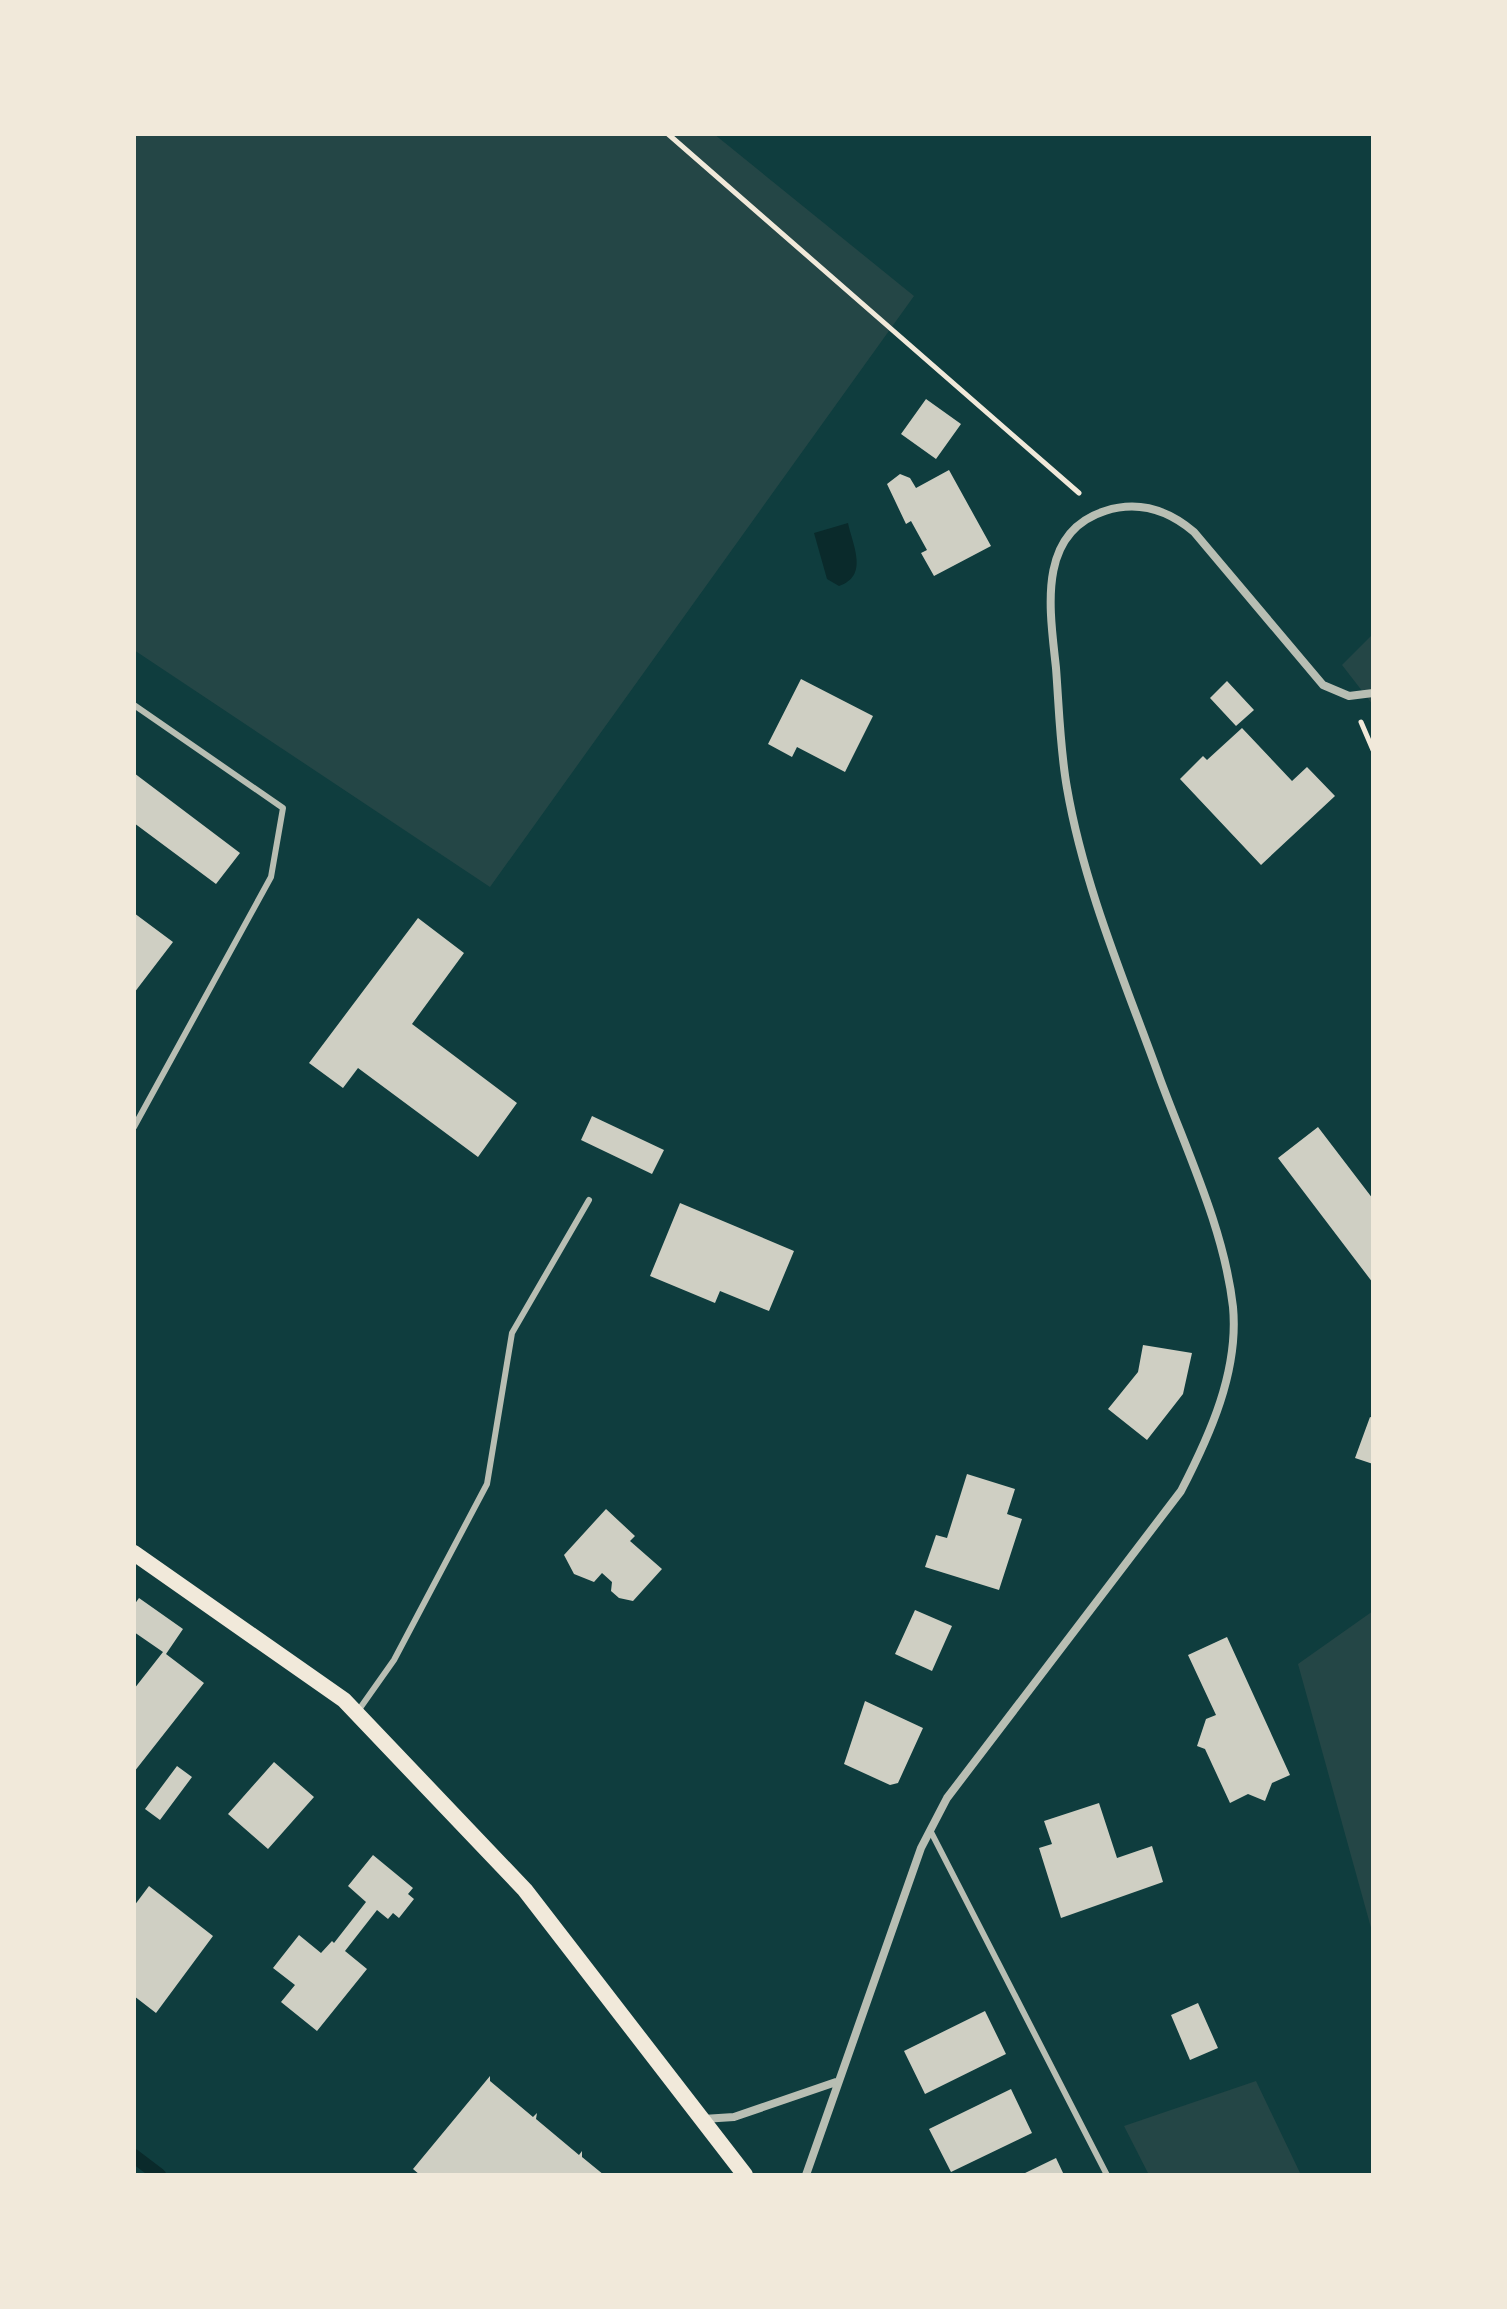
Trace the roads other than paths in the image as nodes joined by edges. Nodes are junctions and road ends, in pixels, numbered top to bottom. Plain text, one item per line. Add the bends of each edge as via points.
1 (1373, 693) edge
2 (134, 705) edge
3 (134, 1127) edge
4 (589, 1200) dead end
5 (134, 1553) edge
6 (357, 1713) junction
7 (930, 1830) junction
8 (836, 2082) junction
9 (700, 2119) junction
10 (745, 2175) edge
11 (806, 2175) edge
12 (1107, 2175) edge

1 - 7 street via 1349,696 1323,685 1175,515 1148,507 1101,512 1076,525 1054,557 1050,596 1067,788 1091,888 1212,1221 1233,1309 1232,1347 1208,1440 1181,1491 947,1798
2 - 3 lane via 283,808 271,877
4 - 6 lane via 512,1333 487,1484 394,1660
5 - 6 main road
6 - 9 main road via 525,1890
7 - 8 street
7 - 12 lane
8 - 9 street via 734,2117
8 - 11 street
9 - 10 main road

